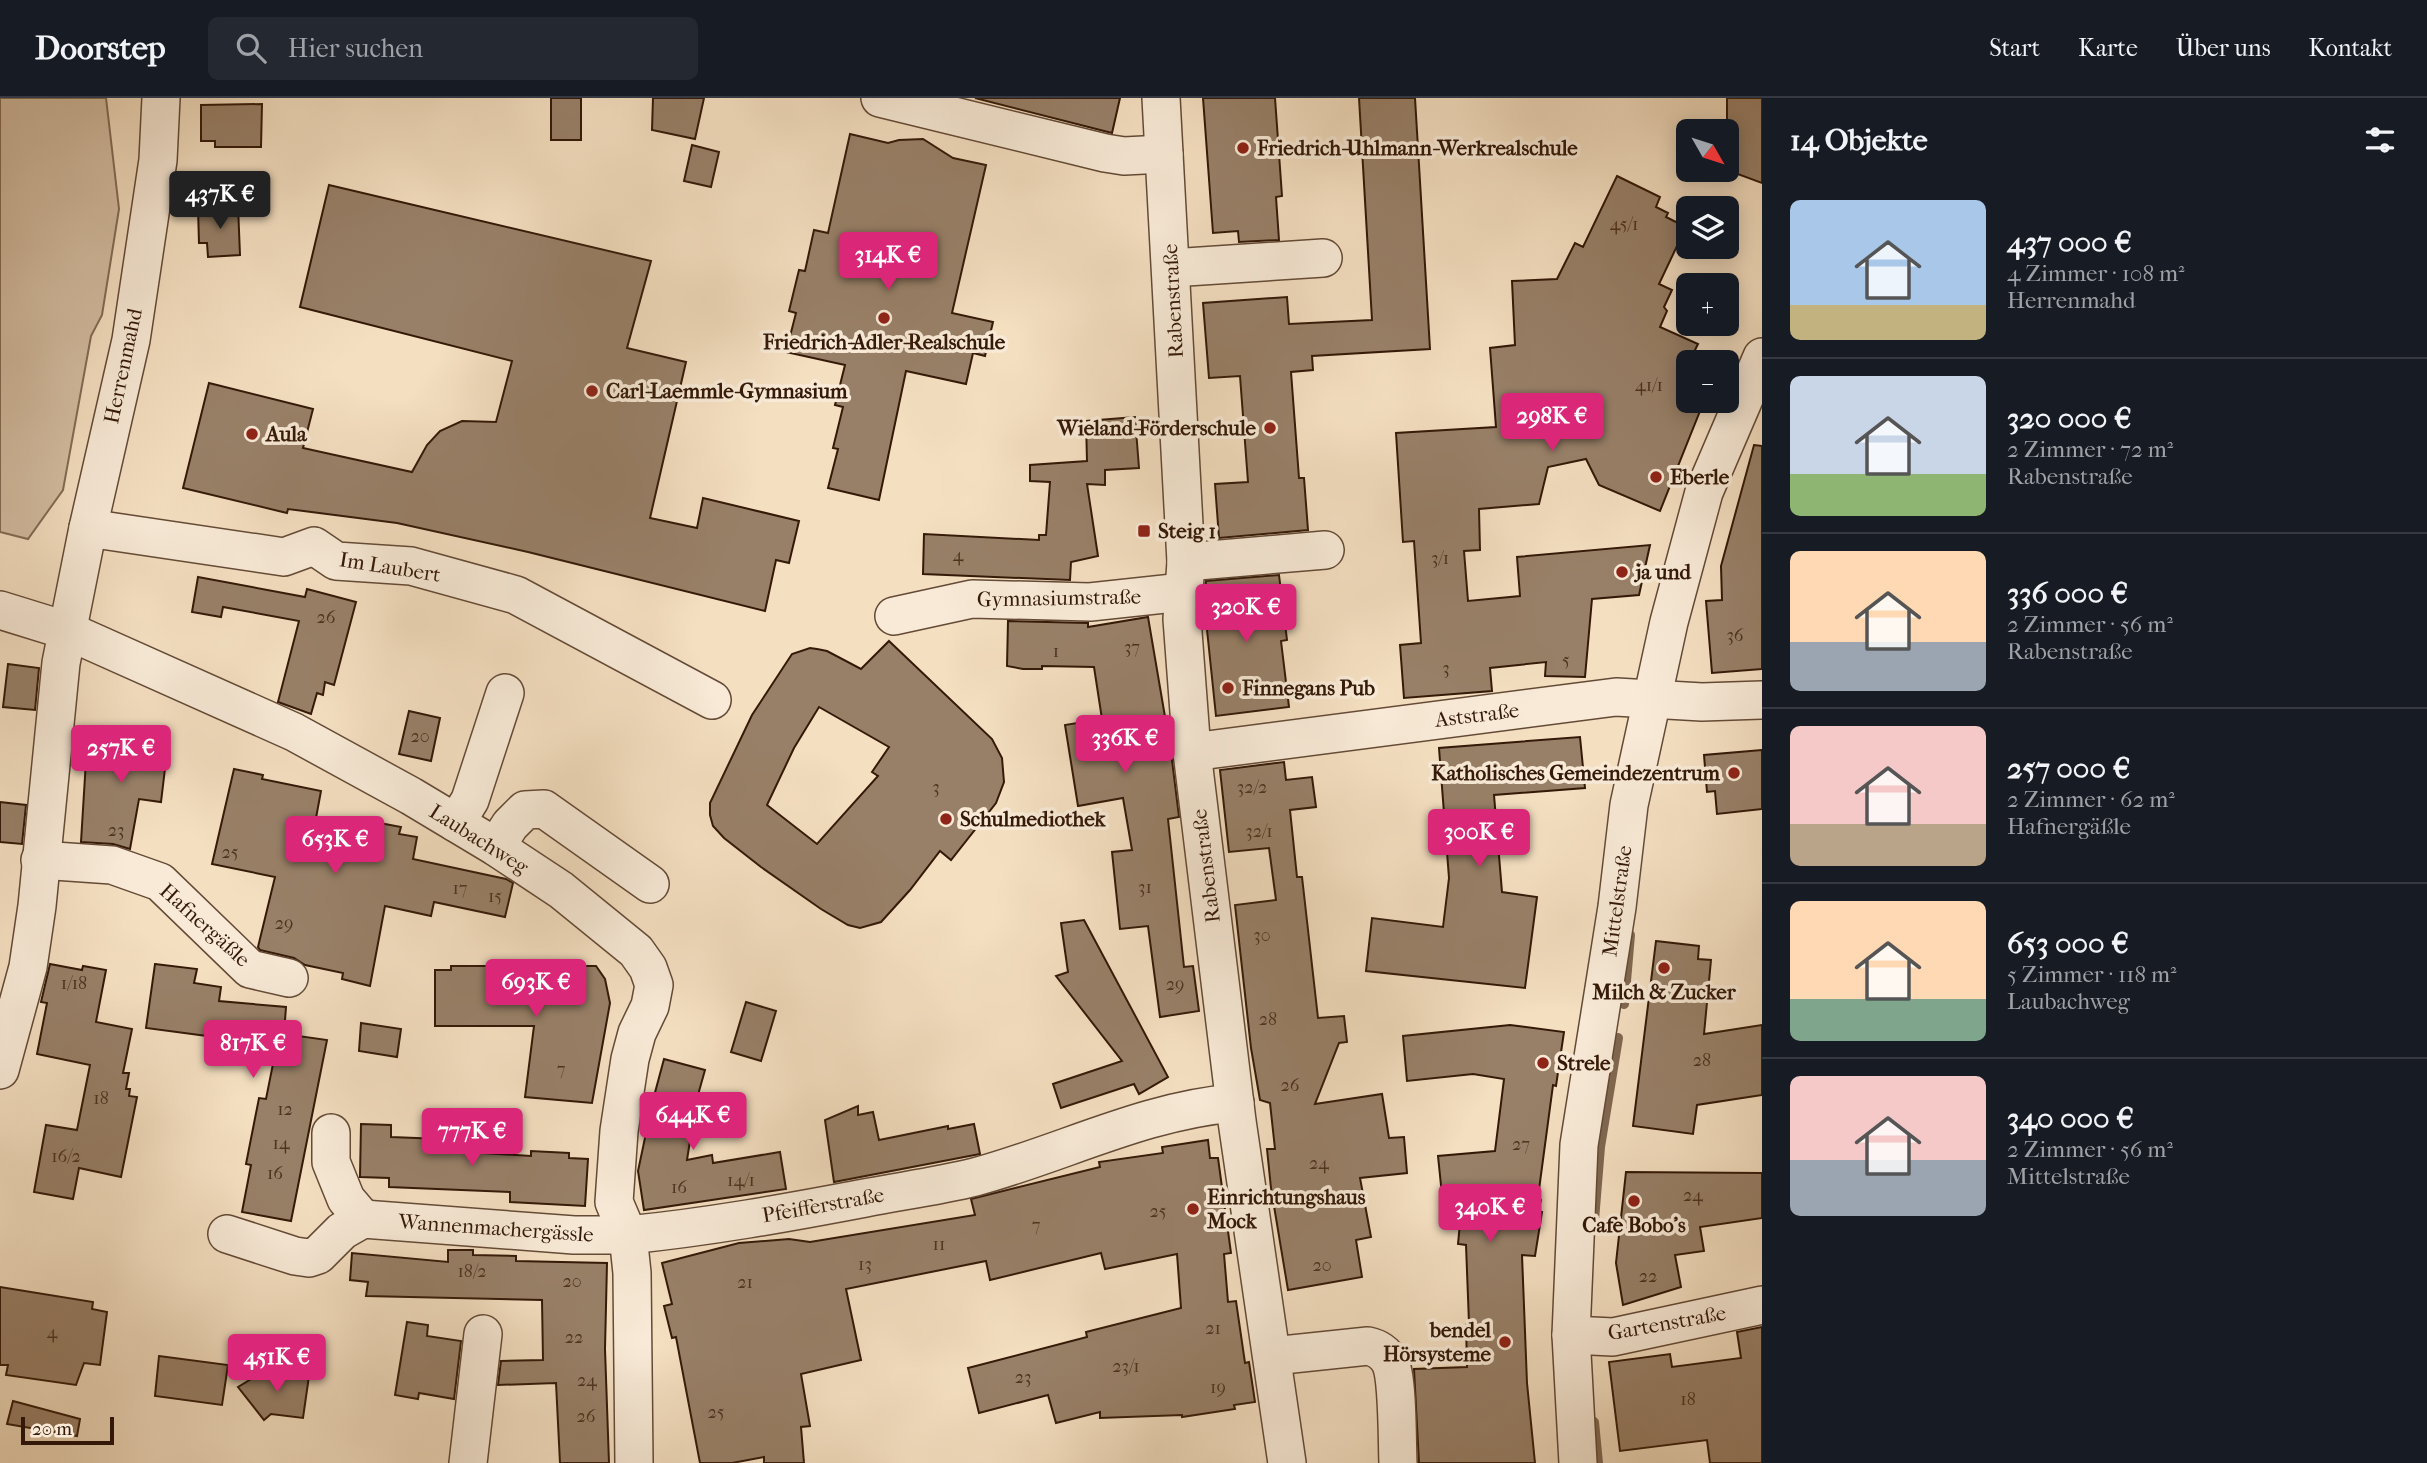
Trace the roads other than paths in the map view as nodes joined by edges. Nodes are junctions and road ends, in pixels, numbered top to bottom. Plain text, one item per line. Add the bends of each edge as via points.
1 (161, 98) edge
2 (880, 98) edge
3 (1161, 98) edge
4 (1164, 154) junction
5 (1323, 258) dead end
6 (1171, 268) junction
7 (1762, 357) edge
8 (88, 528) junction
9 (1325, 550) dead end
10 (1185, 577) junction
11 (0, 610) edge
12 (894, 616) dead end
13 (68, 631) junction
14 (505, 693) dead end
15 (1652, 699) junction
16 (712, 700) dead end
17 (1762, 700) edge
18 (1192, 752) junction
19 (456, 823) junction
20 (496, 847) junction
21 (40, 860) junction
22 (650, 884) dead end
23 (289, 978) dead end
24 (0, 1070) edge
25 (1235, 1103) junction
26 (331, 1133) dead end
27 (363, 1219) junction
28 (227, 1234) dead end
29 (628, 1235) junction
30 (1762, 1305) edge
31 (483, 1334) dead end
32 (1571, 1335) junction
33 (1273, 1356) junction
34 (468, 1463) edge
35 (634, 1463) edge
36 (1287, 1463) edge
37 (1398, 1463) edge
38 (1578, 1463) edge

1 - 8 street, Herrenmahd via 159,160 131,340
2 - 4 street via 1105,153
3 - 4 street, Rabenstraße
4 - 6 street, Rabenstraße
5 - 6 street
6 - 10 street, Rabenstraße
7 - 15 street, Mittelstraße via 1704,492
8 - 13 street, Herrenmahd
8 - 16 street, Im Laubert via 284,557 314,547 336,561 411,566 503,591
9 - 10 street, Gymnasiumstraße
10 - 12 street, Gymnasiumstraße via 1090,602 972,599
10 - 18 street, Rabenstraße via 1182,619
11 - 13 street, Laubachweg
13 - 19 street, Laubachweg via 294,732
13 - 21 street
14 - 19 street via 470,800
15 - 17 street, Aststraße
15 - 18 street, Aststraße via 1616,697
15 - 32 street, Mittelstraße via 1629,805 1579,1145
18 - 25 street, Rabenstraße
19 - 20 street, Laubachweg
20 - 22 street via 525,810 544,809
20 - 29 street, Laubachweg via 561,890 636,951 649,968 654,985 630,1059 614,1191
21 - 23 street, Hafnergäßle via 112,865 160,882 250,969
21 - 24 street via 28,967
25 - 29 street, Pfeifferstraße via 1139,1122 973,1177 780,1213
25 - 33 street, Rabenstraße
26 - 27 street via 331,1162 346,1199
27 - 28 street via 309,1258
27 - 29 street, Wannenmachergässle
29 - 35 street
30 - 32 street, Gartenstraße via 1612,1337
31 - 34 street
32 - 38 street, Mittelstraße
33 - 36 street, Rabenstraße
33 - 37 street via 1368,1346 1380,1351 1393,1369

